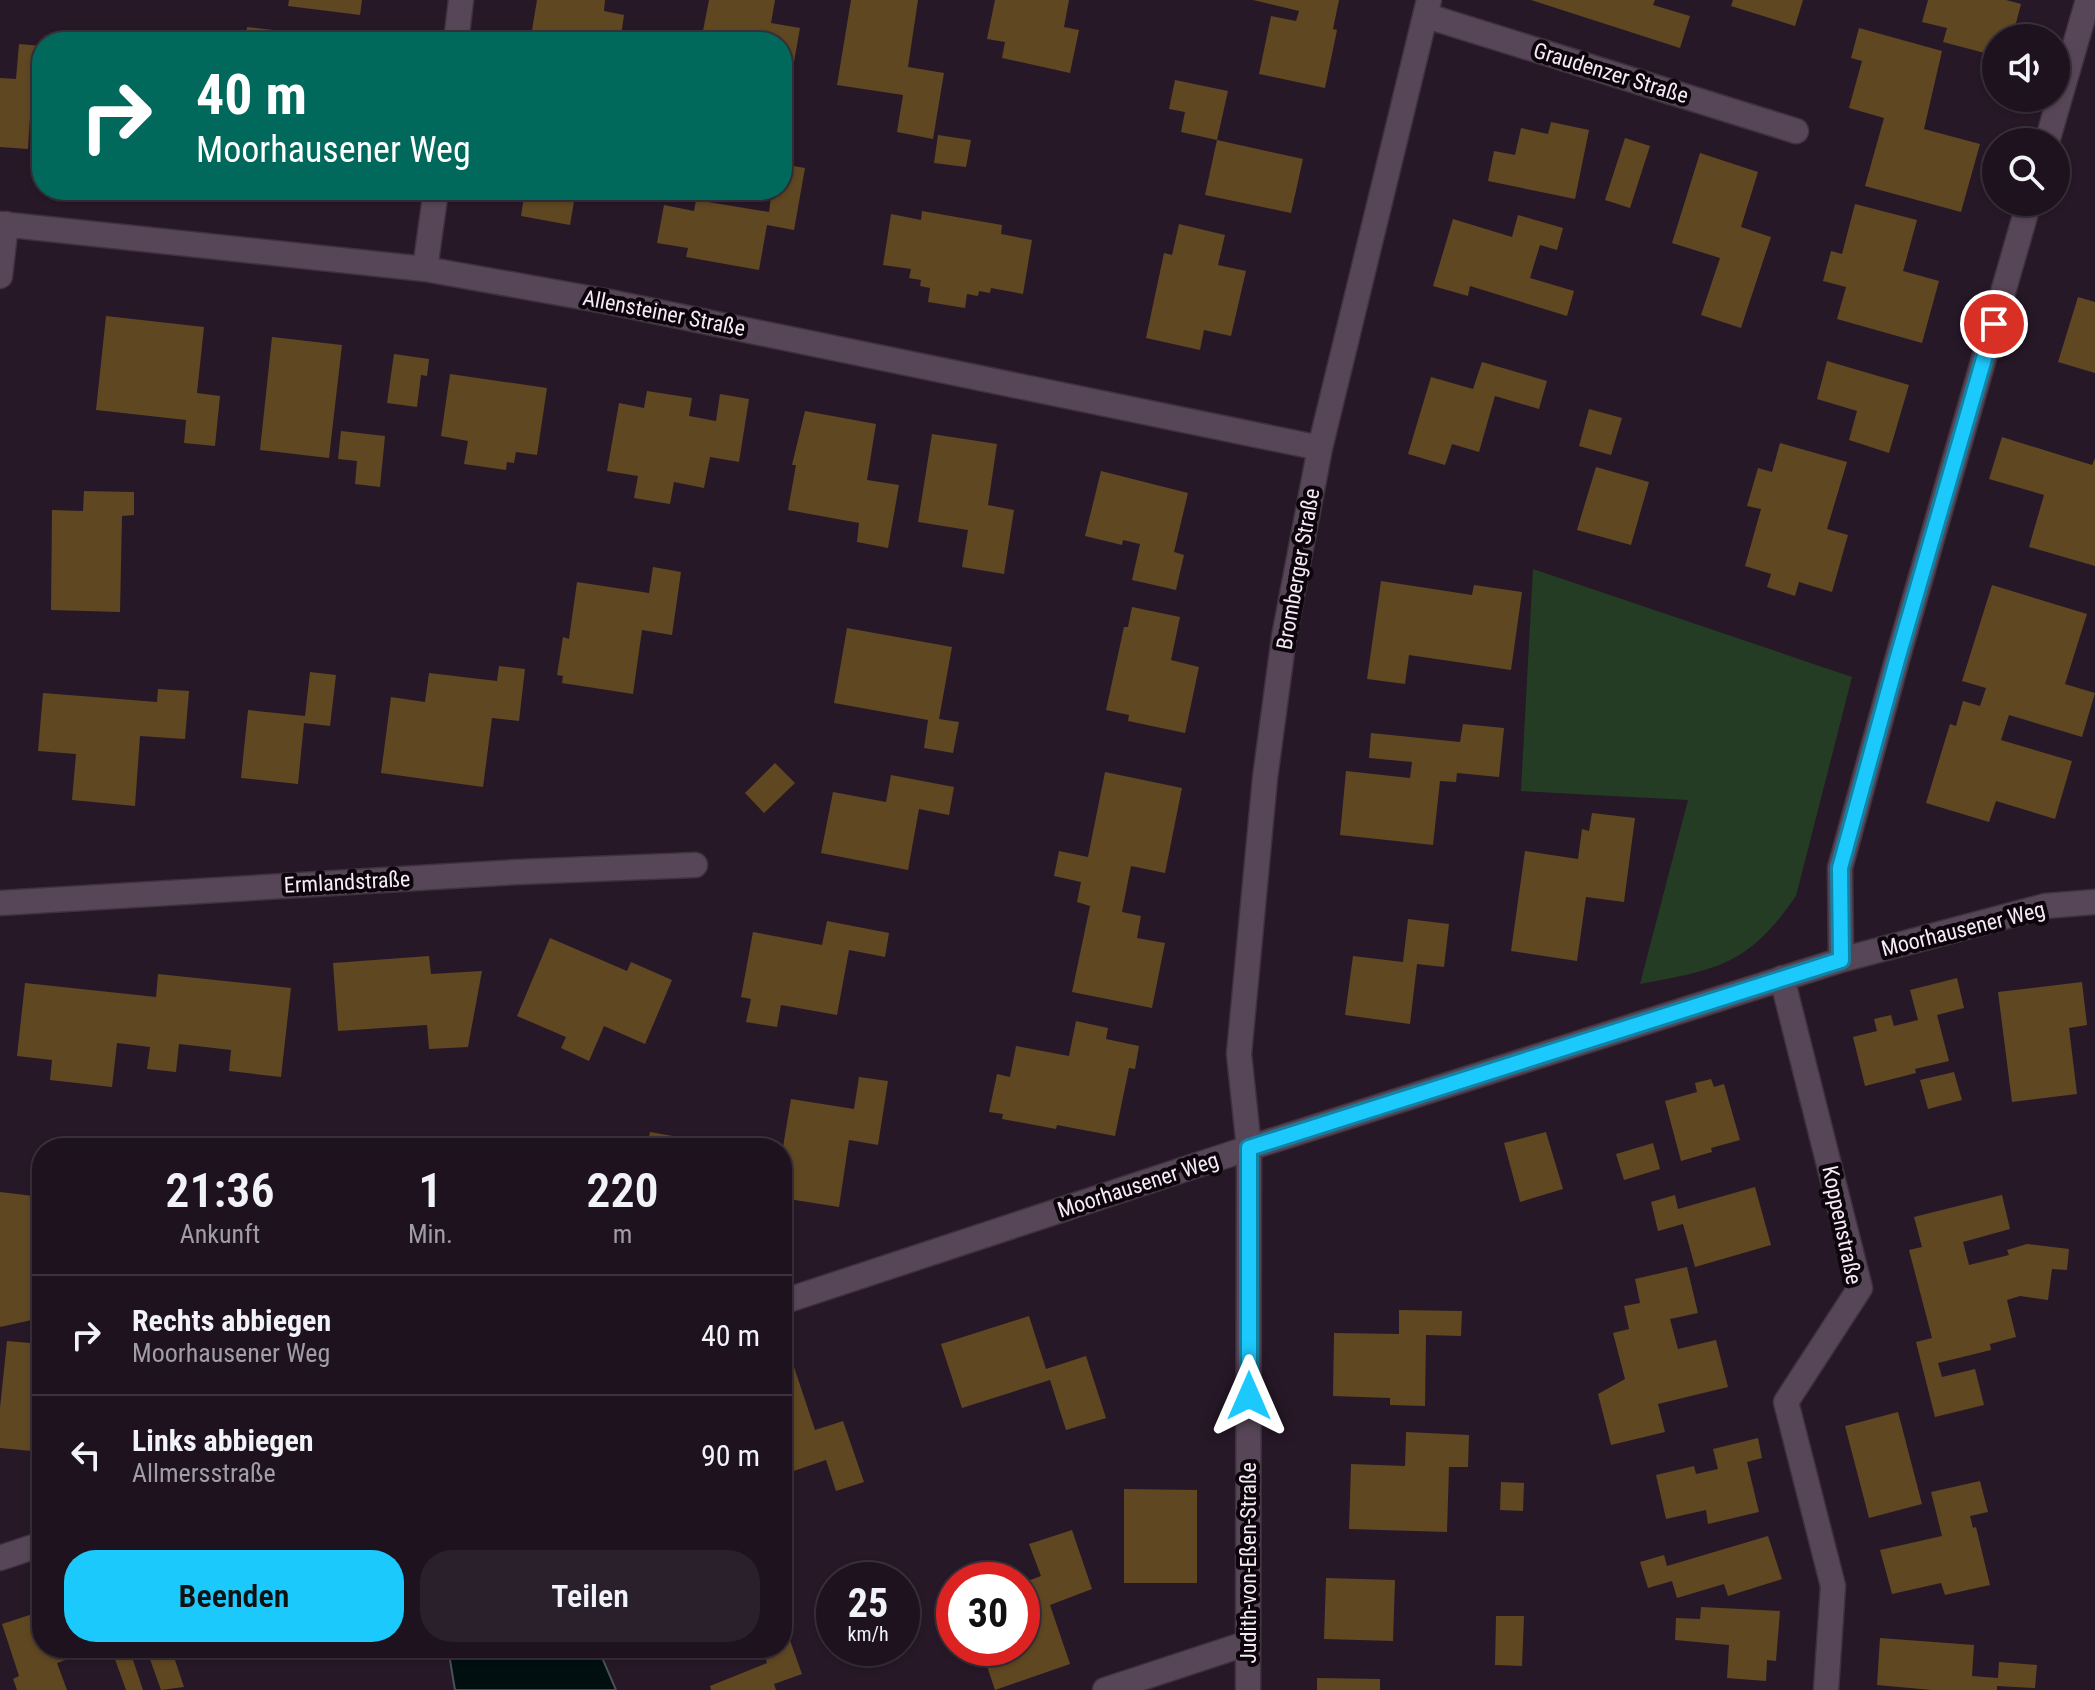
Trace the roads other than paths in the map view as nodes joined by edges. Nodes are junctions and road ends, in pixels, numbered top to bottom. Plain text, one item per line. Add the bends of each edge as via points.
1 (461, 0) edge
2 (2088, 0) edge
3 (1428, 8) edge
4 (457, 32) edge
5 (2051, 128) edge
6 (1796, 131) dead end
7 (435, 200) edge
8 (2025, 216) edge
9 (3, 224) edge
10 (425, 269) junction
11 (0, 276) edge
12 (1320, 448) junction
13 (695, 865) dead end
14 (2095, 902) edge
15 (0, 903) edge
16 (1841, 960) junction
17 (1782, 978) junction
18 (1249, 1148) junction
19 (792, 1299) edge
20 (32, 1547) edge
21 (0, 1558) edge
22 (1248, 1643) junction
23 (1105, 1690) edge
24 (1248, 1690) edge
25 (1826, 1690) edge

1 - 4 street
2 - 5 street
3 - 6 street, Graudenzer Straße
3 - 12 street, Bromberger Straße
7 - 10 street
8 - 16 street via 1840,868
9 - 10 street, Allensteiner Straße
9 - 11 street
10 - 12 street, Allensteiner Straße
12 - 18 street, Bromberger Straße via 1284,637 1264,793 1239,1054
13 - 15 street, Ermlandstraße
14 - 16 street, Moorhausener Weg via 2045,906
16 - 17 street, Moorhausener Weg
17 - 18 street, Moorhausener Weg
17 - 25 street, Koppenstraße via 1860,1288 1786,1402 1833,1586
18 - 19 street, Moorhausener Weg
18 - 22 street, Judith-von-Eßen-Straße
20 - 21 street
22 - 23 street
22 - 24 street, Judith-von-Eßen-Straße

